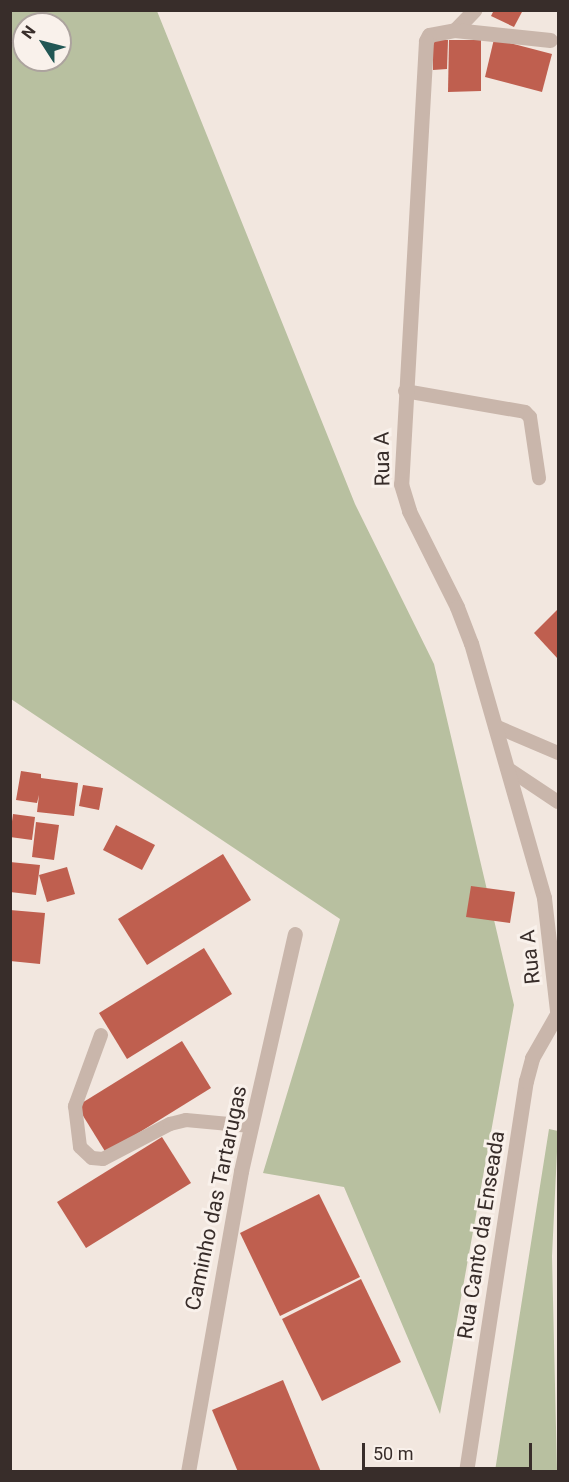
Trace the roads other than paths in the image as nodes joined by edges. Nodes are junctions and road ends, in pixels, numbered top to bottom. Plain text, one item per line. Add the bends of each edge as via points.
1 (474, 10) edge
2 (455, 30) junction
3 (550, 40) dead end
4 (405, 391) junction
5 (539, 478) dead end
6 (495, 726) junction
7 (558, 753) edge
8 (507, 768) junction
9 (558, 802) edge
10 (296, 934) dead end
11 (557, 1017) edge
12 (101, 1035) dead end
13 (251, 1126) junction
14 (188, 1472) edge
15 (466, 1472) edge

1 - 2 street
2 - 3 street, Rua A
2 - 4 street, Rua A via 429,34 426,41
4 - 5 lane via 525,412 530,417
4 - 6 street, Rua A via 401,484 409,511 461,616
6 - 7 lane
6 - 8 street, Rua A
8 - 9 lane
8 - 11 street, Rua A via 544,898
10 - 13 street, Caminho das Tartarugas
11 - 15 street, Rua Canto da Enseada via 532,1058 526,1081
12 - 13 lane via 75,1106 80,1147 92,1158 103,1160 170,1124 186,1120
13 - 14 street, Caminho das Tartarugas via 192,1432

